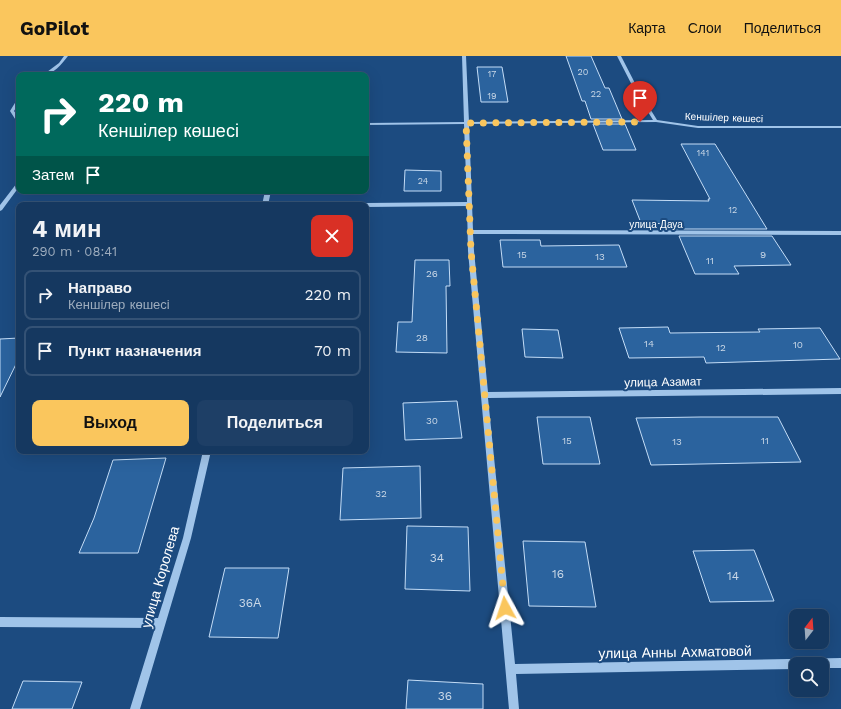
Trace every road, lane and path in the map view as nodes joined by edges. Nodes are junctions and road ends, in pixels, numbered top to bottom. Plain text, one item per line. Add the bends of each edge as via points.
1 (66, 56) edge
2 (464, 56) edge
3 (619, 56) edge
4 (49, 72) edge
5 (16, 104) edge
6 (16, 117) edge
7 (656, 121) junction
8 (466, 123) junction
9 (369, 124) edge
10 (841, 127) edge
11 (16, 188) edge
12 (469, 204) junction
13 (369, 205) edge
14 (0, 209) edge
15 (470, 232) junction
16 (841, 233) edge
17 (841, 391) edge
18 (484, 395) junction
19 (206, 454) edge
20 (0, 622) edge
21 (161, 623) junction
22 (841, 663) edge
23 (510, 669) junction
24 (135, 709) edge
25 (514, 709) edge

1 - 4 street
2 - 8 street
3 - 7 street
5 - 6 street via 12,111
7 - 8 street, Кеншілер көшесі
7 - 10 street, Кеншілер көшесі via 698,127
8 - 9 street, Кеншілер көшесі
8 - 12 street
11 - 14 street
12 - 13 street
12 - 15 street
15 - 16 street, улица Дауа
15 - 18 street
17 - 18 street, улица Азамат
18 - 23 street
19 - 21 street, улица Королева via 187,538
20 - 21 street
21 - 24 street, улица Королева
22 - 23 street, улица Анны Ахматовой
23 - 25 street

